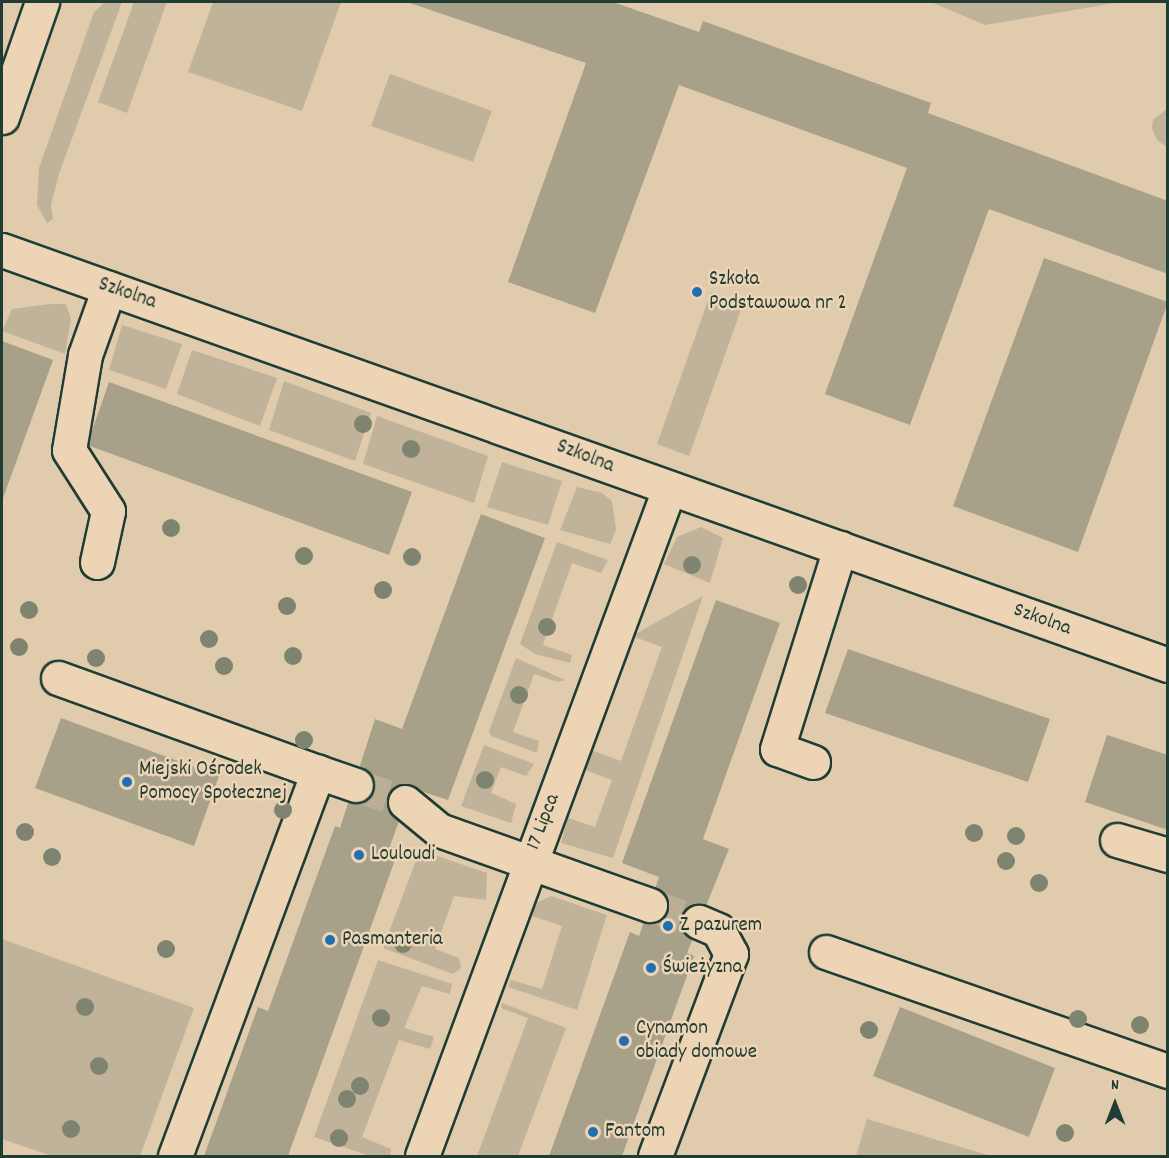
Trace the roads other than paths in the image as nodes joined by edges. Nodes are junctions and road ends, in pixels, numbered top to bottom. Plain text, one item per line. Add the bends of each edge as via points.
1 (35, 3) edge
2 (2, 117) edge
3 (2, 250) edge
4 (109, 288) junction
5 (669, 489) junction
6 (840, 548) junction
7 (97, 562) dead end
8 (1167, 664) edge
9 (58, 678) dead end
10 (813, 762) dead end
11 (318, 772) junction
12 (356, 785) tunnel mouth
13 (405, 802) tunnel mouth
14 (1117, 840) dead end
15 (1167, 855) edge
16 (529, 862) junction
17 (650, 905) tunnel mouth
18 (699, 922) tunnel mouth
19 (826, 952) dead end
20 (1167, 1071) edge
21 (174, 1156) edge
22 (422, 1156) edge
23 (655, 1156) edge

1 - 2 street
3 - 4 street, Szkolna
4 - 5 street, Szkolna via 428,398
4 - 7 street via 85,355 69,450 108,511
5 - 6 street, Szkolna
5 - 16 street, 17 Lipca
6 - 8 street, Szkolna
6 - 10 street via 777,749
9 - 11 street
11 - 12 street
11 - 21 street
13 - 16 street via 439,830
14 - 15 street
16 - 17 street
16 - 22 street, 17 Lipca
18 - 23 street via 718,930 731,954
19 - 20 street

